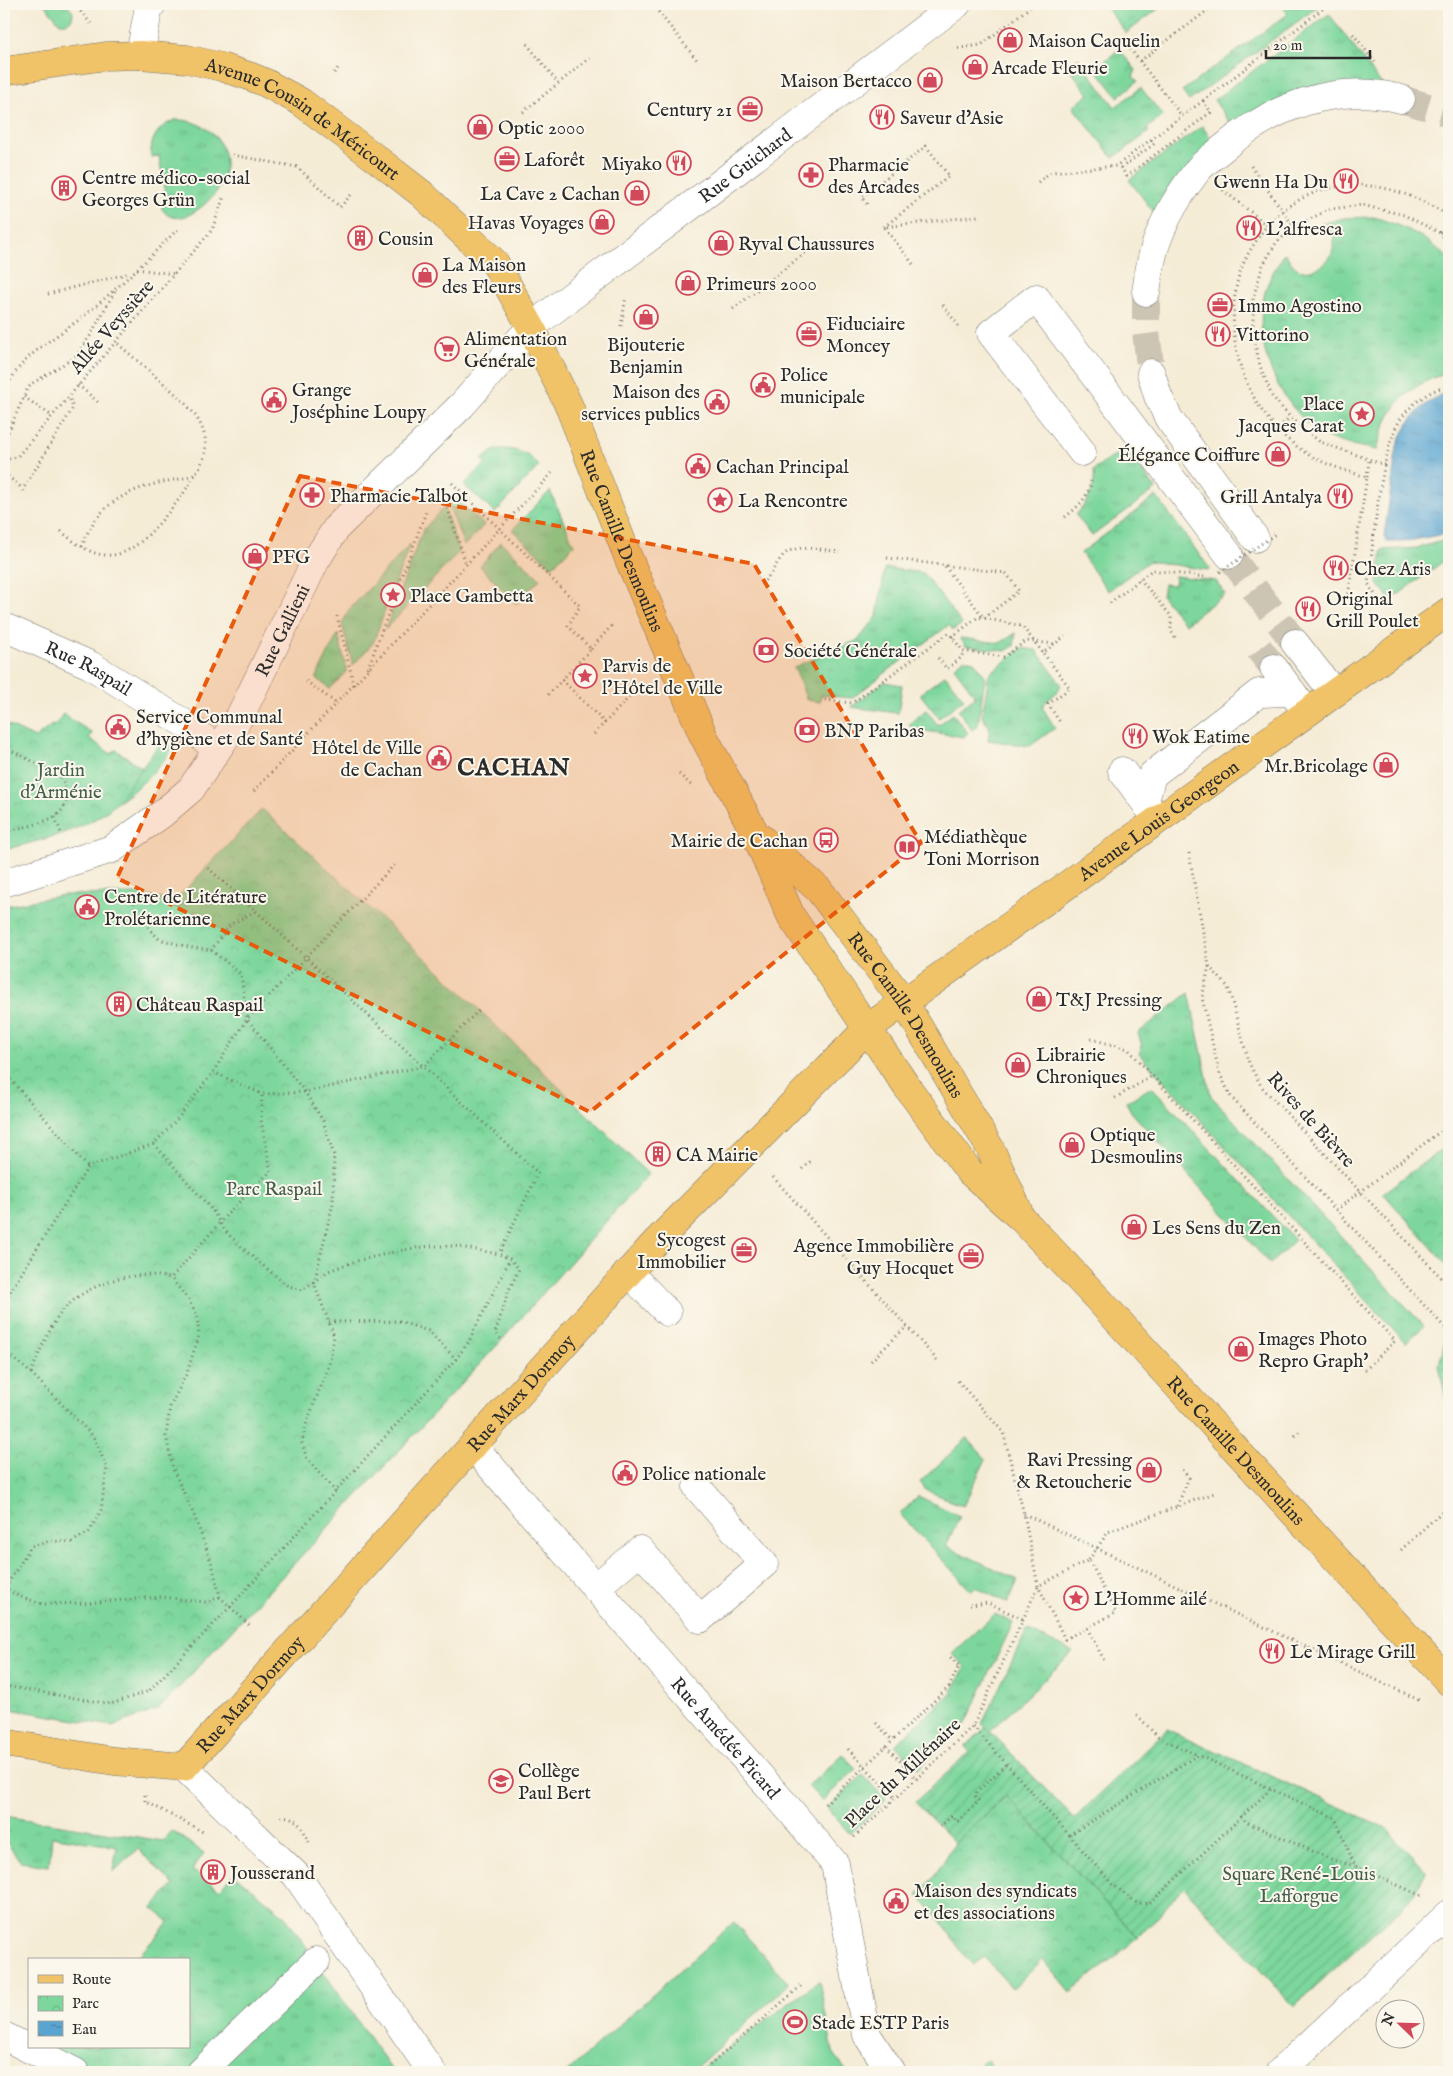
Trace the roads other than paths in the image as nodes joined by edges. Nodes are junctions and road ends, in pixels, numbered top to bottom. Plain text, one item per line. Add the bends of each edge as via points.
1 (152, 4) edge
2 (957, 4) edge
3 (140, 55) junction
4 (4, 71) edge
5 (1401, 99) tunnel mouth
6 (1146, 292) tunnel mouth
7 (532, 327) junction
8 (1151, 374) tunnel mouth
9 (1082, 452) road end
10 (1266, 535) road end
11 (1225, 563) tunnel mouth
12 (1449, 611) edge
13 (4, 627) edge
14 (1295, 643) tunnel mouth
15 (1274, 668) tunnel mouth
16 (1334, 693) junction
17 (1300, 702) junction
18 (217, 749) junction
19 (1122, 771) dead end
20 (1152, 811) junction
21 (756, 833) junction
22 (4, 883) edge
23 (904, 1002) junction
24 (868, 1028) junction
25 (1023, 1220) junction
26 (628, 1272) junction
27 (667, 1312) dead end
28 (473, 1446) junction
29 (697, 1487) dead end
30 (595, 1588) junction
31 (1449, 1682) edge
32 (4, 1743) edge
33 (184, 1767) junction
34 (1439, 1906) edge
35 (316, 1961) dead end
36 (4, 2036) edge
37 (30, 2061) edge
38 (75, 2072) edge
39 (201, 2072) edge
40 (432, 2072) edge
41 (891, 2072) edge
42 (1280, 2072) edge

1 - 3 street
2 - 7 street, Rue Guichard
3 - 4 main road, Avenue Cousin de Méricourt via 106,56
3 - 7 main road, Avenue Cousin de Méricourt via 187,59 221,67 266,83 301,102 422,194 476,243 495,263
5 - 6 street via 1357,92 1321,96 1282,110 1232,140 1198,169 1170,211 1152,258
7 - 18 street, Rue Gallieni via 462,405 337,527 316,560 240,716
7 - 21 main road, Rue Camille Desmoulins via 569,406 703,735
8 - 10 street via 1169,419
9 - 11 street via 991,333 1036,298
12 - 16 main road, Avenue Louis Georgeon
13 - 18 street, Rue Raspail via 90,665 187,725
14 - 16 street
15 - 17 street
16 - 17 main road, Avenue Louis Georgeon
17 - 20 main road, Avenue Louis Georgeon
17 - 20 street via 1259,694 1152,775
18 - 22 street, Rue Gallieni via 191,789 112,849
19 - 20 street
20 - 23 main road, Avenue Louis Georgeon
21 - 23 main road, Rue Camille Desmoulins via 819,890
21 - 24 main road, Rue Camille Desmoulins via 791,916
23 - 24 main road, Avenue Louis Georgeon
23 - 25 main road, Rue Camille Desmoulins via 990,1148
24 - 25 main road, Rue Camille Desmoulins via 969,1172
24 - 26 main road, Rue Marx Dormoy
25 - 31 main road, Rue Camille Desmoulins
26 - 27 street
26 - 28 main road, Rue Marx Dormoy
28 - 30 street, Rue Amédée Picard
28 - 33 main road, Rue Marx Dormoy
29 - 30 street via 764,1564 700,1619 640,1550
30 - 41 street, Rue Amédée Picard via 835,1864 867,2035
32 - 33 main road
33 - 40 street via 296,1875
34 - 42 street
35 - 39 street
36 - 37 street
37 - 38 street

